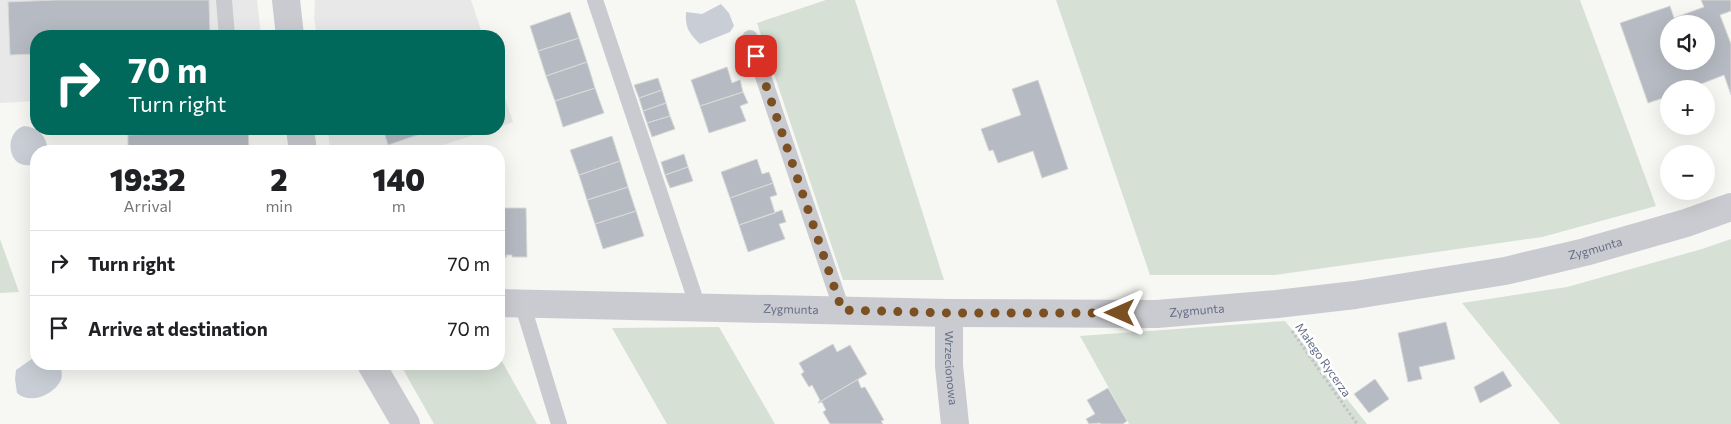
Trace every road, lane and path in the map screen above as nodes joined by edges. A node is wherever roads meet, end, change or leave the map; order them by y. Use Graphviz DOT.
graph roads {
  1 [pos="224,0"];
  2 [pos="286,0"];
  3 [pos="595,0"];
  4 [pos="226,30"];
  5 [pos="289,30"];
  6 [pos="750,38"];
  7 [pos="1731,207"];
  8 [pos="510,303"];
  9 [pos="1277,304"];
  10 [pos="698,307"];
  11 [pos="842,310"];
  12 [pos="949,313"];
  13 [pos="374,370"];
  14 [pos="406,424"];
  15 [pos="559,424"];
  16 [pos="955,424"];
  17 [pos="1357,424"];
  1 -- 4 [label="lane"];
  2 -- 5 [label="street"];
  3 -- 10 [label="lane"];
  6 -- 11 [label="lane"];
  7 -- 9 [label="street, Zygmunta"];
  8 -- 10 [label="street, Zygmunta"];
  8 -- 15 [label="lane"];
  9 -- 12 [label="street, Zygmunta"];
  9 -- 17 [label="path, Małego Rycerza"];
  10 -- 11 [label="street, Zygmunta"];
  11 -- 12 [label="street, Zygmunta"];
  12 -- 16 [label="street, Wrzecionowa"];
  13 -- 14 [label="street"];
}
